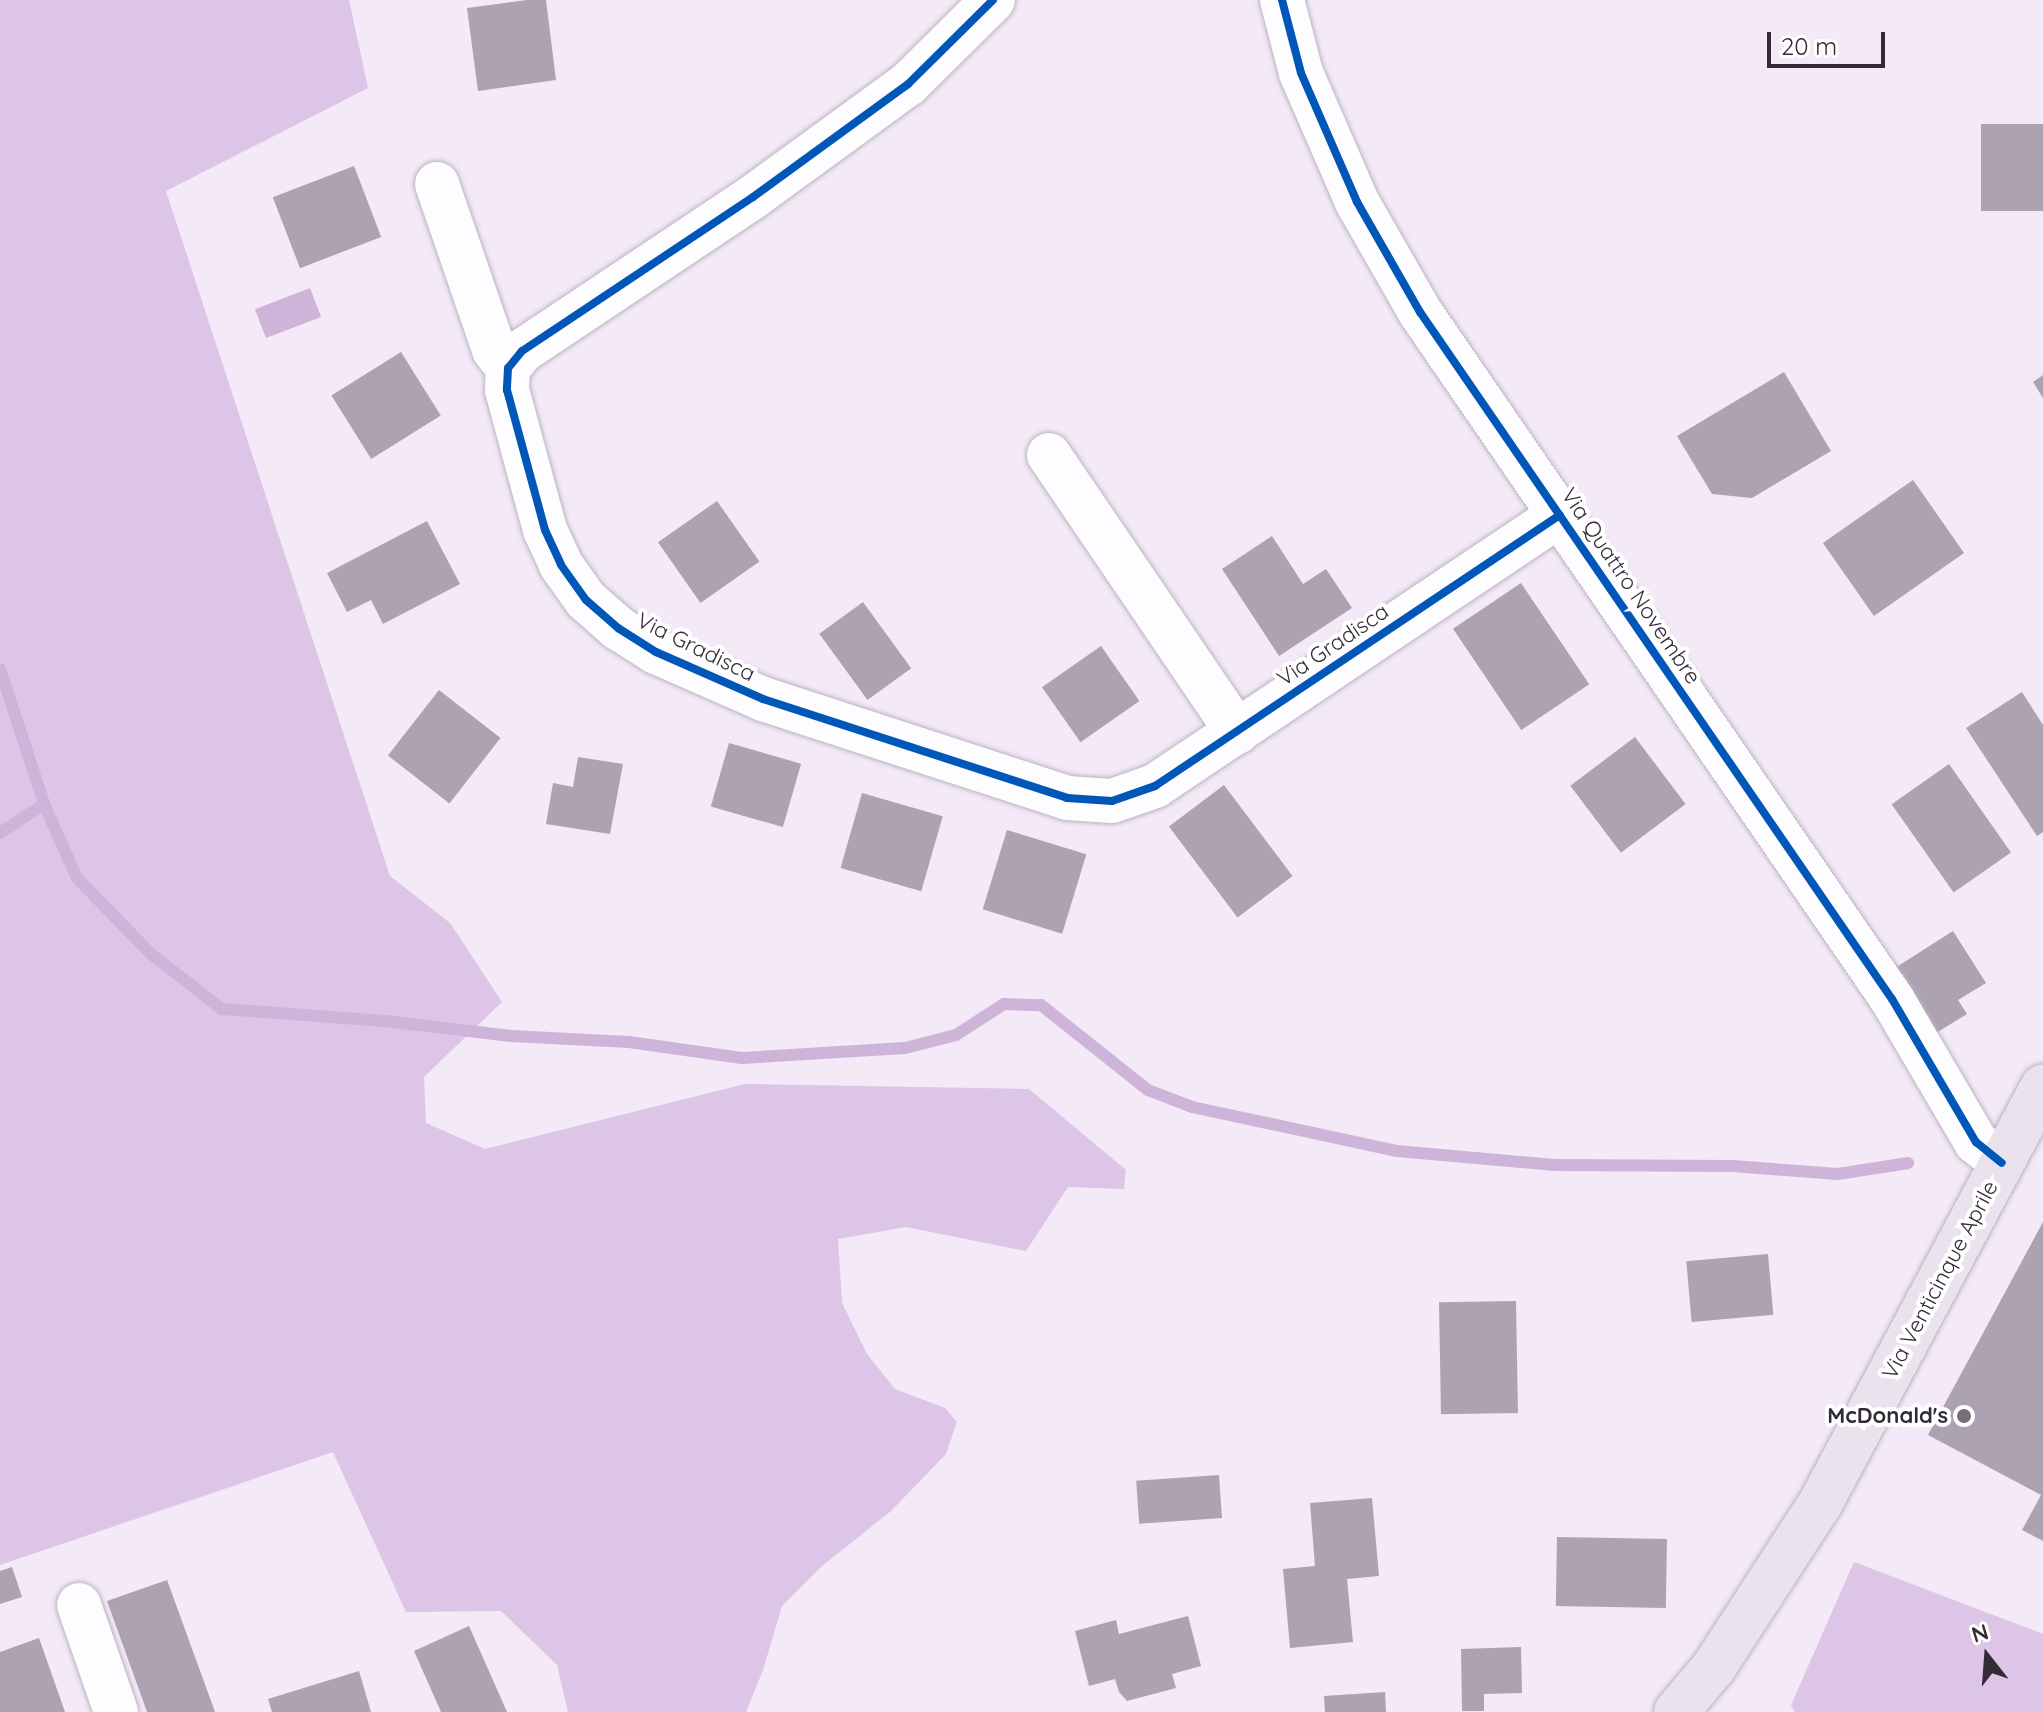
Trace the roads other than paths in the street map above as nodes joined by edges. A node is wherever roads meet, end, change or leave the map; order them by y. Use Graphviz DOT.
graph roads {
  1 [pos="993,0"];
  2 [pos="1282,0"];
  3 [pos="437,184"];
  4 [pos="508,368"];
  5 [pos="1049,455"];
  6 [pos="1560,515"];
  7 [pos="1237,732"];
  8 [pos="2043,1087"];
  9 [pos="2002,1163"];
  10 [pos="79,1605"];
  11 [pos="116,1712"];
  12 [pos="1676,1712"];
  1 -- 4 [label="street"];
  2 -- 6 [label="street, Via Quattro Novembre"];
  3 -- 4 [label="street, Via Gradisca"];
  4 -- 7 [label="street, Via Gradisca"];
  5 -- 7 [label="street"];
  6 -- 7 [label="street, Via Gradisca"];
  6 -- 9 [label="street, Via Quattro Novembre"];
  8 -- 9 [label="main road, Via Venticinque Aprile"];
  9 -- 12 [label="main road, Via Venticinque Aprile"];
  10 -- 11 [label="street"];
}
